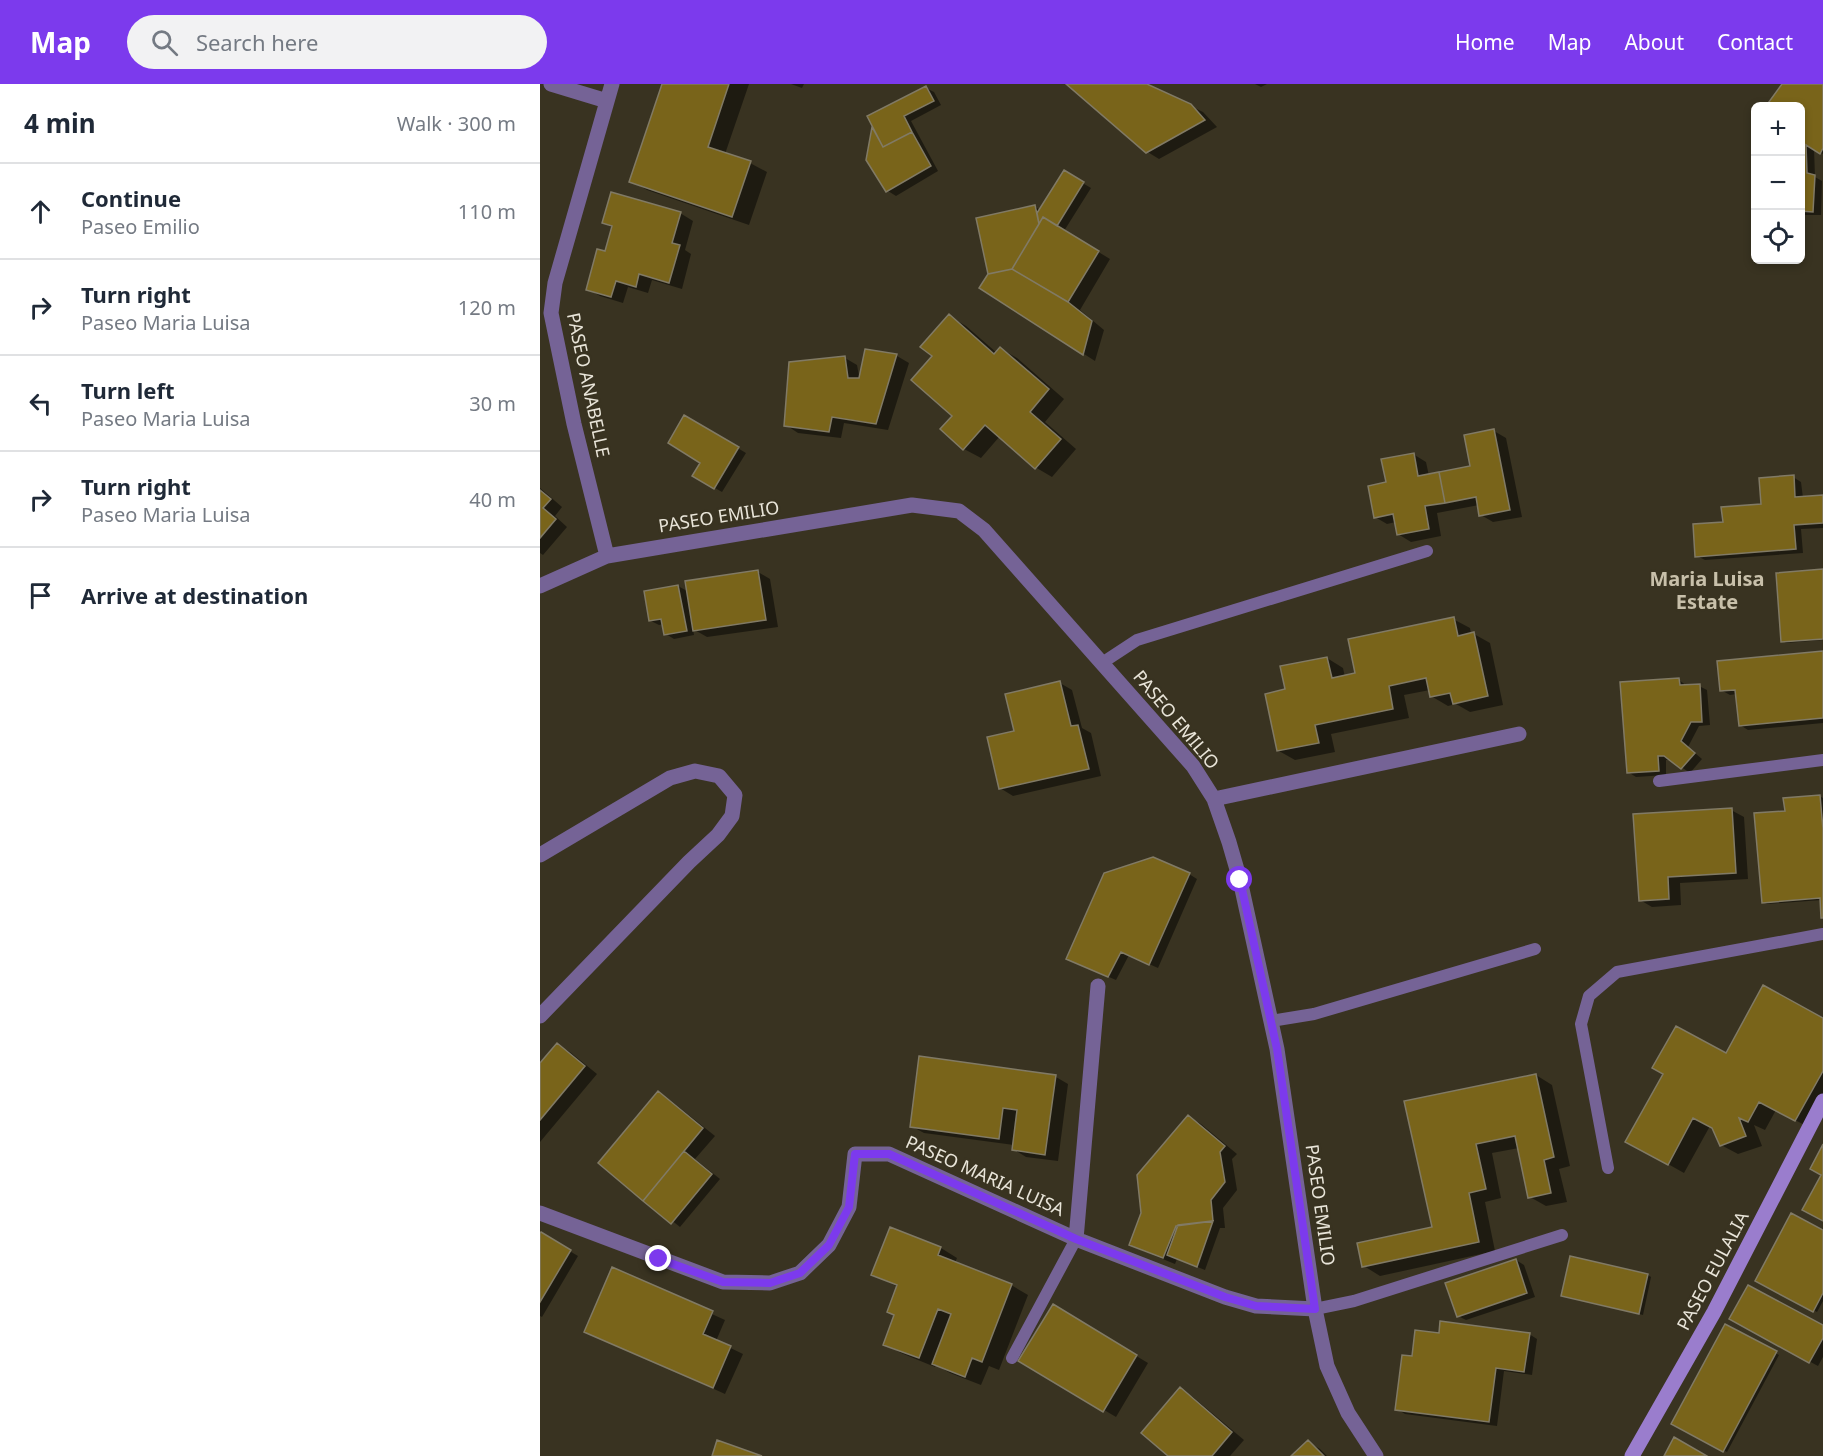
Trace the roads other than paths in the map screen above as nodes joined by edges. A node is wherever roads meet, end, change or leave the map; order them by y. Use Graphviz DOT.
graph roads {
  1 [pos="551,84"];
  2 [pos="612,84"];
  3 [pos="607,101"];
  4 [pos="1427,550"];
  5 [pos="607,556"];
  6 [pos="540,586"];
  7 [pos="1102,663"];
  8 [pos="1519,734"];
  9 [pos="1823,759"];
  10 [pos="1659,781"];
  11 [pos="1214,799"];
  12 [pos="540,855"];
  13 [pos="1823,934"];
  14 [pos="1535,949"];
  15 [pos="1098,986"];
  16 [pos="540,1016"];
  17 [pos="1271,1021"];
  18 [pos="1823,1101"];
  19 [pos="1608,1168"];
  20 [pos="540,1214"];
  21 [pos="1562,1235"];
  22 [pos="1076,1239"];
  23 [pos="1315,1309"];
  24 [pos="1012,1358"];
  25 [pos="1376,1456"];
  26 [pos="1632,1456"];
  1 -- 3 [label="street"];
  2 -- 3 [label="street, PASEO ANABELLE"];
  3 -- 5 [label="street, PASEO ANABELLE"];
  4 -- 7 [label="lane"];
  5 -- 6 [label="street, PASEO EMILIO"];
  5 -- 7 [label="street, PASEO EMILIO"];
  7 -- 11 [label="street, PASEO EMILIO"];
  8 -- 11 [label="street"];
  9 -- 10 [label="lane"];
  11 -- 17 [label="street, PASEO EMILIO"];
  12 -- 16 [label="street"];
  13 -- 19 [label="lane"];
  14 -- 17 [label="lane"];
  15 -- 22 [label="street"];
  17 -- 23 [label="street, PASEO EMILIO"];
  18 -- 26 [label="street, PASEO EULALIA"];
  20 -- 22 [label="street, PASEO MARIA LUISA"];
  21 -- 23 [label="lane"];
  22 -- 23 [label="street, PASEO MARIA LUISA"];
  22 -- 24 [label="lane"];
  23 -- 25 [label="street, PASEO EMILIO"];
}
